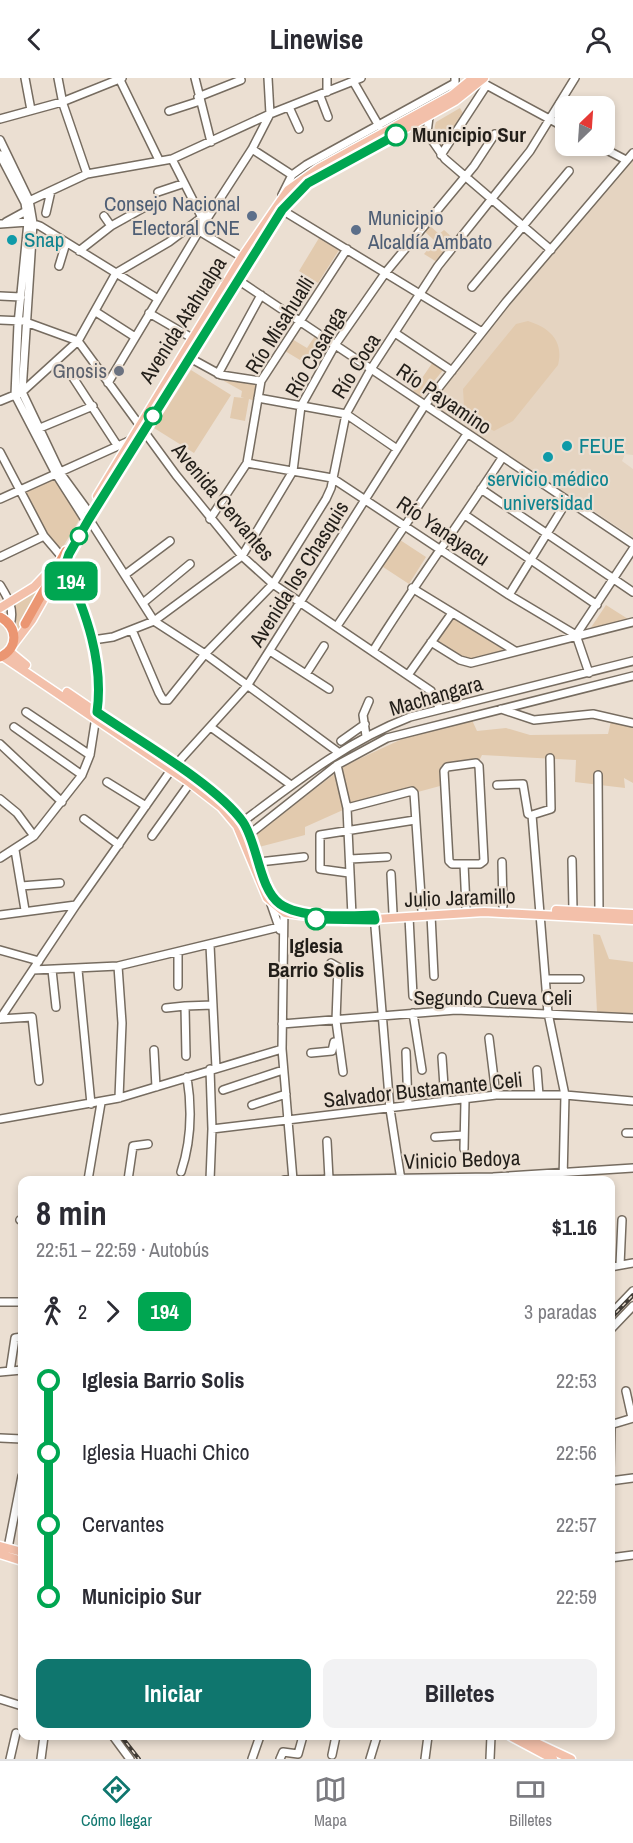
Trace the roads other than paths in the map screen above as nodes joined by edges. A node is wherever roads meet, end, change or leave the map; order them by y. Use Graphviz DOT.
graph roads {
  1 [pos="25,78"];
  2 [pos="58,78"];
  3 [pos="120,78"];
  4 [pos="195,78"];
  5 [pos="268,78"];
  6 [pos="327,78"];
  7 [pos="361,78"];
  8 [pos="455,78"];
  9 [pos="575,78"];
  10 [pos="241,80"];
  11 [pos="353,81"];
  12 [pos="481,81"];
  13 [pos="327,92"];
  14 [pos="320,96"];
  15 [pos="199,99"];
  16 [pos="62,102"];
  17 [pos="289,107"];
  18 [pos="31,110"];
  19 [pos="169,111"];
  20 [pos="270,114"];
  21 [pos="328,117"];
  22 [pos="429,117"];
  23 [pos="0,119"];
  24 [pos="551,121"];
  25 [pos="403,123"];
  26 [pos="555,123"];
  27 [pos="413,125"];
  28 [pos="379,126"];
  29 [pos="299,129"];
  30 [pos="427,133"];
  31 [pos="495,134"];
  32 [pos="0,140"];
  33 [pos="211,141"];
  34 [pos="252,149"];
  35 [pos="633,153"];
  36 [pos="615,154"];
  37 [pos="441,155"];
  38 [pos="0,156"];
  39 [pos="172,159"];
  40 [pos="159,160"];
  41 [pos="626,160"];
  42 [pos="569,171"];
  43 [pos="87,174"];
  44 [pos="292,175"];
  45 [pos="465,176"];
  46 [pos="182,184"];
  47 [pos="51,191"];
  48 [pos="158,192"];
  49 [pos="280,200"];
  50 [pos="494,200"];
  51 [pos="28,206"];
  52 [pos="147,206"];
  53 [pos="215,208"];
  54 [pos="282,210"];
  55 [pos="46,213"];
  56 [pos="104,216"];
  57 [pos="201,216"];
  58 [pos="1,222"];
  59 [pos="31,223"];
  60 [pos="523,224"];
  61 [pos="111,226"];
  62 [pos="199,231"];
  63 [pos="66,243"];
  64 [pos="347,249"];
  65 [pos="551,250"];
  66 [pos="79,251"];
  67 [pos="242,257"];
  68 [pos="59,266"];
  69 [pos="386,272"];
  70 [pos="116,273"];
  71 [pos="238,280"];
  72 [pos="472,287"];
  73 [pos="261,295"];
  74 [pos="0,296"];
  75 [pos="420,296"];
  76 [pos="21,297"];
  77 [pos="158,299"];
  78 [pos="96,312"];
  79 [pos="149,313"];
  80 [pos="0,320"];
  81 [pos="299,320"];
  82 [pos="18,322"];
  83 [pos="0,324"];
  84 [pos="28,324"];
  85 [pos="483,332"];
  86 [pos="395,333"];
  87 [pos="135,337"];
  88 [pos="192,339"];
  89 [pos="78,341"];
  90 [pos="335,345"];
  91 [pos="189,358"];
  92 [pos="371,369"];
  93 [pos="452,371"];
  94 [pos="218,374"];
  95 [pos="72,376"];
  96 [pos="261,381"];
  97 [pos="108,383"];
  98 [pos="18,394"];
  99 [pos="258,398"];
  100 [pos="0,401"];
  101 [pos="425,405"];
  102 [pos="93,406"];
  103 [pos="301,406"];
  104 [pos="346,414"];
  105 [pos="40,428"];
  106 [pos="141,428"];
  107 [pos="467,434"];
  108 [pos="129,441"];
  109 [pos="117,445"];
  110 [pos="397,449"];
  111 [pos="0,452"];
  112 [pos="502,458"];
  113 [pos="2,462"];
  114 [pos="247,462"];
  115 [pos="293,471"];
  116 [pos="59,474"];
  117 [pos="332,478"];
  118 [pos="482,489"];
  119 [pos="20,492"];
  120 [pos="366,498"];
  121 [pos="0,499"];
  122 [pos="567,501"];
  123 [pos="465,515"];
  124 [pos="87,516"];
  125 [pos="210,519"];
  126 [pos="405,526"];
  127 [pos="547,532"];
  128 [pos="44,536"];
  129 [pos="170,541"];
  130 [pos="633,544"];
  131 [pos="441,549"];
  132 [pos="633,549"];
  133 [pos="65,554"];
  134 [pos="242,556"];
  135 [pos="0,557"];
  136 [pos="530,557"];
  137 [pos="190,564"];
  138 [pos="65,566"];
  139 [pos="126,574"];
  140 [pos="615,577"];
  141 [pos="0,585"];
  142 [pos="273,585"];
  143 [pos="412,588"];
  144 [pos="633,592"];
  145 [pos="509,595"];
  146 [pos="10,601"];
  147 [pos="142,603"];
  148 [pos="302,603"];
  149 [pos="597,605"];
  150 [pos="0,608"];
  151 [pos="452,613"];
  152 [pos="0,617"];
  153 [pos="154,621"];
  154 [pos="633,622"];
  155 [pos="26,624"];
  156 [pos="10,625"];
  157 [pos="337,626"];
  158 [pos="132,630"];
  159 [pos="576,635"];
  160 [pos="93,640"];
  161 [pos="431,642"];
  162 [pos="324,646"];
  163 [pos="270,651"];
  164 [pos="373,651"];
  165 [pos="515,651"];
  166 [pos="205,654"];
  167 [pos="5,655"];
  168 [pos="633,661"];
  169 [pos="589,673"];
  170 [pos="306,674"];
  171 [pos="408,675"];
  172 [pos="633,676"];
  173 [pos="247,686"];
  174 [pos="329,689"];
  175 [pos="369,701"];
  176 [pos="534,702"];
  177 [pos="499,708"];
  178 [pos="440,710"];
  179 [pos="26,712"];
  180 [pos="96,716"];
  181 [pos="534,720"];
  182 [pos="633,723"];
  183 [pos="365,724"];
  184 [pos="14,727"];
  185 [pos="212,728"];
  186 [pos="366,736"];
  187 [pos="341,741"];
  188 [pos="0,744"];
  189 [pos="338,752"];
  190 [pos="90,755"];
  191 [pos="550,758"];
  192 [pos="337,765"];
  193 [pos="173,768"];
  194 [pos="82,775"];
  195 [pos="598,775"];
  196 [pos="107,782"];
  197 [pos="190,783"];
  198 [pos="291,784"];
  199 [pos="497,785"];
  200 [pos="0,799"];
  201 [pos="62,802"];
  202 [pos="146,806"];
  203 [pos="347,808"];
  204 [pos="532,815"];
  205 [pos="84,819"];
  206 [pos="415,820"];
  207 [pos="240,824"];
  208 [pos="349,831"];
  209 [pos="34,836"];
  210 [pos="152,836"];
  211 [pos="247,836"];
  212 [pos="119,846"];
  213 [pos="15,850"];
  214 [pos="304,857"];
  215 [pos="387,857"];
  216 [pos="0,858"];
  217 [pos="350,859"];
  218 [pos="572,860"];
  219 [pos="259,862"];
  220 [pos="502,862"];
  221 [pos="464,864"];
  222 [pos="349,873"];
  223 [pos="391,874"];
  224 [pos="60,883"];
  225 [pos="21,886"];
  226 [pos="273,902"];
  227 [pos="76,905"];
  228 [pos="503,906"];
  229 [pos="466,907"];
  230 [pos="25,910"];
  231 [pos="285,910"];
  232 [pos="573,910"];
  233 [pos="422,911"];
  234 [pos="541,912"];
  235 [pos="599,912"];
  236 [pos="393,913"];
  237 [pos="633,914"];
  238 [pos="0,915"];
  239 [pos="431,915"];
  240 [pos="352,916"];
  241 [pos="409,917"];
  242 [pos="375,918"];
  243 [pos="633,920"];
  244 [pos="281,927"];
  245 [pos="210,945"];
  246 [pos="0,950"];
  247 [pos="178,953"];
  248 [pos="39,960"];
  249 [pos="331,963"];
  250 [pos="118,966"];
  251 [pos="33,970"];
  252 [pos="52,970"];
  253 [pos="78,970"];
  254 [pos="434,976"];
  255 [pos="547,979"];
  256 [pos="580,979"];
  257 [pos="178,986"];
  258 [pos="412,996"];
  259 [pos="213,1005"];
  260 [pos="185,1006"];
  261 [pos="56,1007"];
  262 [pos="166,1008"];
  263 [pos="413,1013"];
  264 [pos="548,1013"];
  265 [pos="383,1017"];
  266 [pos="633,1018"];
  267 [pos="0,1019"];
  268 [pos="334,1021"];
  269 [pos="282,1024"];
  270 [pos="489,1038"];
  271 [pos="282,1048"];
  272 [pos="154,1050"];
  273 [pos="405,1052"];
  274 [pos="311,1053"];
  275 [pos="186,1056"];
  276 [pos="442,1058"];
  277 [pos="213,1069"];
  278 [pos="283,1070"];
  279 [pos="422,1070"];
  280 [pos="537,1071"];
  281 [pos="343,1072"];
  282 [pos="187,1077"];
  283 [pos="39,1081"];
  284 [pos="156,1087"];
  285 [pos="223,1090"];
  286 [pos="286,1094"];
  287 [pos="496,1095"];
  288 [pos="539,1095"];
  289 [pos="565,1095"];
  290 [pos="119,1098"];
  291 [pos="445,1101"];
  292 [pos="465,1101"];
  293 [pos="633,1101"];
  294 [pos="101,1103"];
  295 [pos="91,1104"];
  296 [pos="252,1105"];
  297 [pos="408,1105"];
  298 [pos="390,1109"];
  299 [pos="0,1119"];
  300 [pos="289,1121"];
  301 [pos="212,1129"];
  302 [pos="464,1135"];
  303 [pos="435,1137"];
  304 [pos="327,1141"];
  305 [pos="148,1144"];
  306 [pos="464,1149"];
  307 [pos="633,1168"];
  308 [pos="562,1171"];
  309 [pos="181,1172"];
  310 [pos="89,1176"];
  311 [pos="129,1176"];
  312 [pos="210,1176"];
  313 [pos="293,1176"];
  314 [pos="329,1176"];
  315 [pos="400,1176"];
  316 [pos="496,1176"];
  317 [pos="563,1176"];
  318 [pos="622,1220"];
  319 [pos="633,1263"];
  320 [pos="620,1265"];
  321 [pos="615,1266"];
  322 [pos="633,1291"];
  323 [pos="0,1302"];
  324 [pos="18,1302"];
  325 [pos="633,1306"];
  326 [pos="615,1310"];
  327 [pos="615,1325"];
  328 [pos="18,1338"];
  329 [pos="18,1370"];
  330 [pos="10,1371"];
  331 [pos="0,1372"];
  332 [pos="626,1391"];
  333 [pos="633,1418"];
  334 [pos="615,1424"];
  335 [pos="0,1438"];
  336 [pos="18,1439"];
  337 [pos="633,1478"];
  338 [pos="615,1480"];
  339 [pos="18,1492"];
  340 [pos="4,1547"];
  341 [pos="0,1554"];
  342 [pos="633,1556"];
  343 [pos="615,1558"];
  344 [pos="18,1560"];
  345 [pos="0,1699"];
  346 [pos="18,1705"];
  347 [pos="16,1733"];
  348 [pos="43,1740"];
  349 [pos="116,1740"];
  350 [pos="259,1740"];
  351 [pos="302,1740"];
  352 [pos="335,1740"];
  353 [pos="375,1740"];
  354 [pos="427,1740"];
  355 [pos="491,1740"];
  356 [pos="517,1740"];
  357 [pos="531,1740"];
  358 [pos="332,1755"];
  359 [pos="10,1759"];
  360 [pos="41,1759"];
  361 [pos="130,1759"];
  362 [pos="252,1759"];
  363 [pos="280,1759"];
  364 [pos="370,1759"];
  365 [pos="425,1759"];
  366 [pos="490,1759"];
  367 [pos="553,1759"];
  368 [pos="571,1759"];
  1 -- 18 [label="street"];
  2 -- 16 [label="street"];
  3 -- 16 [label="street"];
  3 -- 40 [label="street"];
  4 -- 15 [label="street"];
  5 -- 20 [label="street"];
  6 -- 13 [label="street"];
  7 -- 11 [label="street"];
  8 -- 28 [label="street"];
  9 -- 24 [label="street, Río Coca"];
  10 -- 15 [label="street"];
  11 -- 13 [label="street"];
  11 -- 28 [label="street"];
  12 -- 22 [label="main road, Avenida Atahualpa"];
  12 -- 24 [label="street"];
  12 -- 25 [label="main road, Avenida Atahualpa"];
  12 -- 37 [label="street"];
  13 -- 14 [label="street"];
  14 -- 17 [label="street"];
  14 -- 21 [label="street"];
  15 -- 19 [label="street"];
  15 -- 33 [label="street"];
  16 -- 18 [label="street"];
  16 -- 43 [label="street"];
  17 -- 20 [label="street"];
  17 -- 29 [label="street"];
  18 -- 23 [label="street"];
  20 -- 33 [label="street"];
  20 -- 34 [label="street"];
  22 -- 27 [label="main road, Avenida Atahualpa"];
  22 -- 30 [label="street"];
  24 -- 26 [label="street"];
  24 -- 50 [label="street, Río Coca"];
  25 -- 27 [label="street"];
  25 -- 49 [label="main road, Avenida Atahualpa"];
  27 -- 30 [label="street"];
  27 -- 54 [label="main road, Avenida Atahualpa"];
  28 -- 44 [label="street"];
  30 -- 37 [label="street"];
  31 -- 45 [label="street, Río Cosanga"];
  32 -- 51 [label="street"];
  33 -- 39 [label="street"];
  34 -- 44 [label="street"];
  34 -- 53 [label="street"];
  35 -- 41 [label="street, Avenida los Chasquis"];
  36 -- 41 [label="street"];
  37 -- 45 [label="street"];
  38 -- 51 [label="street"];
  39 -- 40 [label="street"];
  39 -- 46 [label="street"];
  40 -- 43 [label="street"];
  41 -- 65 [label="street, Avenida los Chasquis"];
  42 -- 60 [label="street"];
  43 -- 47 [label="street"];
  44 -- 49 [label="street"];
  45 -- 50 [label="street"];
  45 -- 69 [label="street, Río Cosanga"];
  46 -- 48 [label="street"];
  46 -- 57 [label="street"];
  47 -- 51 [label="street"];
  47 -- 55 [label="street"];
  49 -- 67 [label="main road, Avenida Atahualpa"];
  50 -- 60 [label="street"];
  50 -- 75 [label="street, Río Coca"];
  51 -- 58 [label="street"];
  51 -- 59 [label="street"];
  52 -- 61 [label="street"];
  53 -- 57 [label="street"];
  53 -- 62 [label="street"];
  54 -- 64 [label="street"];
  54 -- 71 [label="main road, Avenida Atahualpa"];
  56 -- 61 [label="street"];
  57 -- 70 [label="street"];
  58 -- 59 [label="street"];
  59 -- 63 [label="street"];
  59 -- 76 [label="street"];
  59 -- 84 [label="street"];
  60 -- 65 [label="street"];
  60 -- 72 [label="street"];
  61 -- 66 [label="street"];
  62 -- 67 [label="street"];
  62 -- 77 [label="street"];
  63 -- 66 [label="street"];
  63 -- 68 [label="street"];
  64 -- 69 [label="street"];
  64 -- 81 [label="street, Río Misahualli"];
  65 -- 85 [label="street, Avenida los Chasquis"];
  66 -- 70 [label="street"];
  67 -- 88 [label="main road, Avenida Atahualpa"];
  69 -- 75 [label="street"];
  69 -- 90 [label="street, Río Cosanga"];
  70 -- 77 [label="street"];
  70 -- 78 [label="street"];
  71 -- 73 [label="street, Río Payamino"];
  71 -- 91 [label="main road, Avenida Atahualpa"];
  73 -- 81 [label="street, Río Payamino"];
  73 -- 94 [label="street"];
  74 -- 76 [label="street"];
  75 -- 85 [label="street"];
  75 -- 86 [label="street, Río Coca"];
  76 -- 82 [label="street"];
  77 -- 79 [label="street"];
  78 -- 87 [label="street"];
  78 -- 89 [label="street"];
  79 -- 87 [label="street"];
  79 -- 88 [label="street"];
  80 -- 82 [label="street"];
  81 -- 90 [label="street, Río Payamino"];
  81 -- 96 [label="street, Río Misahualli"];
  82 -- 83 [label="street"];
  82 -- 84 [label="street"];
  82 -- 98 [label="street"];
  84 -- 89 [label="street"];
  84 -- 98 [label="street"];
  85 -- 93 [label="street, Avenida los Chasquis"];
  86 -- 92 [label="street, Río Coca"];
  86 -- 93 [label="street"];
  87 -- 97 [label="street"];
  88 -- 106 [label="main road, Avenida Atahualpa"];
  89 -- 97 [label="street, Avenida Cervantes"];
  89 -- 98 [label="street"];
  90 -- 92 [label="street, Río Payamino"];
  90 -- 103 [label="street, Río Cosanga"];
  91 -- 94 [label="street"];
  91 -- 106 [label="main road, Avenida Atahualpa"];
  92 -- 101 [label="street, Río Payamino"];
  92 -- 104 [label="street, Río Coca"];
  93 -- 101 [label="street, Avenida los Chasquis"];
  94 -- 96 [label="street"];
  95 -- 102 [label="street"];
  96 -- 99 [label="street, Río Misahualli"];
  97 -- 106 [label="street, Avenida Cervantes"];
  98 -- 100 [label="street"];
  98 -- 105 [label="street"];
  98 -- 116 [label="street"];
  99 -- 103 [label="street"];
  99 -- 114 [label="street, Río Misahualli"];
  101 -- 107 [label="street, Río Payamino"];
  101 -- 110 [label="street, Avenida los Chasquis"];
  102 -- 105 [label="street"];
  102 -- 109 [label="street"];
  103 -- 104 [label="street"];
  103 -- 115 [label="street, Río Cosanga"];
  104 -- 110 [label="street"];
  104 -- 117 [label="street, Río Coca"];
  105 -- 116 [label="street"];
  106 -- 108 [label="main road, Avenida Atahualpa"];
  106 -- 124 [label="main road, Avenida Atahualpa"];
  106 -- 125 [label="street, Avenida Cervantes"];
  107 -- 112 [label="street, Río Payamino"];
  107 -- 126 [label="street"];
  108 -- 109 [label="street"];
  108 -- 124 [label="main road, Avenida Atahualpa"];
  109 -- 116 [label="street"];
  110 -- 120 [label="street, Avenida los Chasquis"];
  111 -- 113 [label="street"];
  112 -- 118 [label="street"];
  112 -- 122 [label="street, Río Payamino"];
  113 -- 119 [label="street"];
  114 -- 115 [label="street, Río Yanayacu"];
  114 -- 125 [label="street, Río Misahualli"];
  115 -- 117 [label="street, Río Yanayacu"];
  115 -- 134 [label="street, Río Cosanga"];
  116 -- 119 [label="street"];
  116 -- 124 [label="street"];
  117 -- 120 [label="street, Río Yanayacu"];
  117 -- 142 [label="street, Río Coca"];
  118 -- 123 [label="street"];
  118 -- 127 [label="street"];
  119 -- 121 [label="street"];
  119 -- 128 [label="street"];
  120 -- 126 [label="street, Río Yanayacu"];
  120 -- 148 [label="street, Avenida los Chasquis"];
  122 -- 127 [label="street"];
  122 -- 130 [label="street, Río Payamino"];
  123 -- 131 [label="street"];
  123 -- 136 [label="street"];
  124 -- 133 [label="main road, Avenida Atahualpa"];
  124 -- 139 [label="street"];
  125 -- 134 [label="street, Avenida Cervantes"];
  126 -- 131 [label="street, Río Yanayacu"];
  126 -- 157 [label="street"];
  127 -- 136 [label="street"];
  127 -- 140 [label="street"];
  128 -- 133 [label="street"];
  128 -- 135 [label="street"];
  129 -- 139 [label="street"];
  131 -- 143 [label="street"];
  131 -- 145 [label="street, Río Yanayacu"];
  132 -- 140 [label="street"];
  133 -- 138 [label="main road, Avenida Atahualpa"];
  133 -- 146 [label="main road, Avenida Atahualpa"];
  133 -- 155 [label="highway"];
  134 -- 142 [label="street, Avenida Cervantes"];
  134 -- 153 [label="street, Río Cosanga"];
  136 -- 145 [label="street"];
  136 -- 149 [label="street"];
  137 -- 147 [label="street"];
  138 -- 160 [label="street"];
  138 -- 167 [label="main road, Avenida Atahualpa"];
  139 -- 147 [label="street"];
  140 -- 144 [label="street"];
  140 -- 149 [label="street"];
  141 -- 146 [label="street"];
  142 -- 148 [label="street, Avenida Cervantes"];
  142 -- 166 [label="street, Río Coca"];
  143 -- 151 [label="street"];
  143 -- 164 [label="street"];
  145 -- 159 [label="street, Río Yanayacu"];
  146 -- 150 [label="main road, Avenida Atahualpa"];
  146 -- 156 [label="street"];
  147 -- 153 [label="street"];
  148 -- 157 [label="street, Avenida Cervantes"];
  148 -- 163 [label="street, Avenida los Chasquis"];
  149 -- 159 [label="street"];
  151 -- 161 [label="street"];
  151 -- 165 [label="street"];
  152 -- 156 [label="highway"];
  153 -- 158 [label="street, Río Cosanga"];
  153 -- 166 [label="street"];
  154 -- 159 [label="street"];
  156 -- 167 [label="highway"];
  157 -- 164 [label="street, Avenida Cervantes"];
  158 -- 160 [label="street, Río Cosanga"];
  158 -- 166 [label="street, Río Coca"];
  159 -- 165 [label="street"];
  159 -- 169 [label="street"];
  160 -- 180 [label="street"];
  161 -- 165 [label="street"];
  161 -- 171 [label="street"];
  162 -- 170 [label="street"];
  163 -- 170 [label="street"];
  163 -- 173 [label="street, Avenida los Chasquis"];
  164 -- 171 [label="street, Avenida Cervantes"];
  166 -- 173 [label="street"];
  167 -- 180 [label="main road, Julio Jaramillo"];
  168 -- 169 [label="street, Machangara"];
  169 -- 178 [label="street, Machangara"];
  170 -- 174 [label="street"];
  171 -- 178 [label="street, Avenida Cervantes"];
  172 -- 176 [label="street, Machangara"];
  173 -- 185 [label="street, Avenida los Chasquis"];
  173 -- 189 [label="street"];
  175 -- 183 [label="street"];
  176 -- 177 [label="street, Machangara"];
  176 -- 181 [label="street"];
  177 -- 181 [label="street"];
  177 -- 192 [label="street, Machangara"];
  178 -- 186 [label="street, Machangara"];
  179 -- 190 [label="street"];
  180 -- 190 [label="street"];
  180 -- 193 [label="main road, Julio Jaramillo"];
  181 -- 182 [label="street"];
  183 -- 186 [label="street"];
  183 -- 187 [label="street"];
  184 -- 194 [label="street"];
  185 -- 193 [label="street, Avenida los Chasquis"];
  185 -- 198 [label="street"];
  186 -- 189 [label="street, Machangara"];
  188 -- 201 [label="street"];
  189 -- 198 [label="street, Machangara"];
  190 -- 194 [label="street"];
  191 -- 204 [label="street"];
  192 -- 203 [label="street"];
  192 -- 211 [label="street, Machangara"];
  193 -- 197 [label="main road, Julio Jaramillo"];
  193 -- 202 [label="street, Avenida los Chasquis"];
  193 -- 207 [label="main road, Julio Jaramillo"];
  194 -- 201 [label="street"];
  195 -- 235 [label="street"];
  196 -- 202 [label="street"];
  197 -- 207 [label="main road, Julio Jaramillo"];
  197 -- 210 [label="street"];
  198 -- 207 [label="street, Machangara"];
  199 -- 204 [label="street"];
  200 -- 209 [label="street"];
  201 -- 209 [label="street"];
  202 -- 212 [label="street, Avenida los Chasquis"];
  203 -- 206 [label="street"];
  203 -- 208 [label="street"];
  204 -- 234 [label="street"];
  205 -- 212 [label="street"];
  206 -- 208 [label="street"];
  206 -- 233 [label="street"];
  207 -- 211 [label="main road, Julio Jaramillo"];
  208 -- 217 [label="street"];
  208 -- 222 [label="street"];
  209 -- 213 [label="street"];
  211 -- 219 [label="main road, Julio Jaramillo"];
  211 -- 226 [label="main road, Julio Jaramillo"];
  212 -- 227 [label="street, Avenida los Chasquis"];
  213 -- 216 [label="street"];
  213 -- 225 [label="street"];
  214 -- 219 [label="street"];
  215 -- 217 [label="street"];
  217 -- 222 [label="street"];
  218 -- 232 [label="street"];
  219 -- 226 [label="main road, Julio Jaramillo"];
  220 -- 228 [label="street"];
  221 -- 221 [label="street"];
  221 -- 229 [label="street"];
  222 -- 240 [label="street"];
  223 -- 236 [label="street"];
  224 -- 225 [label="street"];
  225 -- 230 [label="street"];
  226 -- 231 [label="main road, Julio Jaramillo"];
  226 -- 244 [label="street"];
  227 -- 230 [label="street"];
  227 -- 248 [label="street, Avenida los Chasquis"];
  228 -- 229 [label="main road, Julio Jaramillo"];
  228 -- 234 [label="main road, Julio Jaramillo"];
  229 -- 233 [label="main road, Julio Jaramillo"];
  230 -- 238 [label="street"];
  231 -- 240 [label="main road, Julio Jaramillo"];
  231 -- 242 [label="main road, Julio Jaramillo"];
  231 -- 244 [label="street"];
  232 -- 234 [label="main road, Julio Jaramillo"];
  232 -- 235 [label="main road, Julio Jaramillo"];
  233 -- 236 [label="main road, Julio Jaramillo"];
  234 -- 239 [label="main road, Julio Jaramillo"];
  234 -- 243 [label="main road, Julio Jaramillo"];
  234 -- 255 [label="street"];
  235 -- 237 [label="main road, Julio Jaramillo"];
  236 -- 242 [label="main road, Julio Jaramillo"];
  239 -- 241 [label="main road, Julio Jaramillo"];
  239 -- 254 [label="street"];
  240 -- 242 [label="main road, Julio Jaramillo"];
  241 -- 242 [label="main road, Julio Jaramillo"];
  241 -- 258 [label="street"];
  242 -- 265 [label="street"];
  244 -- 245 [label="street"];
  244 -- 269 [label="street"];
  245 -- 247 [label="street"];
  245 -- 259 [label="street"];
  246 -- 248 [label="street"];
  247 -- 250 [label="street"];
  247 -- 257 [label="street"];
  248 -- 251 [label="street, Avenida los Chasquis"];
  249 -- 268 [label="street"];
  250 -- 253 [label="street"];
  250 -- 290 [label="street"];
  251 -- 252 [label="street"];
  251 -- 267 [label="street, Avenida los Chasquis"];
  252 -- 253 [label="street"];
  252 -- 261 [label="street"];
  253 -- 295 [label="street"];
  255 -- 256 [label="street"];
  255 -- 264 [label="street"];
  259 -- 260 [label="street"];
  259 -- 277 [label="street"];
  260 -- 262 [label="street"];
  260 -- 275 [label="street"];
  263 -- 264 [label="street, Segundo Cueva Celi"];
  263 -- 265 [label="street, Segundo Cueva Celi"];
  263 -- 279 [label="street"];
  264 -- 266 [label="street, Segundo Cueva Celi"];
  264 -- 289 [label="street"];
  265 -- 268 [label="street, Segundo Cueva Celi"];
  265 -- 298 [label="street"];
  267 -- 283 [label="street"];
  268 -- 269 [label="street, Segundo Cueva Celi"];
  268 -- 274 [label="street"];
  268 -- 281 [label="street"];
  269 -- 271 [label="street"];
  270 -- 287 [label="street"];
  271 -- 277 [label="street"];
  271 -- 278 [label="street"];
  272 -- 284 [label="street"];
  273 -- 297 [label="street"];
  276 -- 291 [label="street"];
  277 -- 282 [label="street"];
  277 -- 301 [label="street"];
  278 -- 285 [label="street"];
  278 -- 286 [label="street"];
  280 -- 288 [label="street"];
  282 -- 284 [label="street"];
  282 -- 309 [label="street"];
  284 -- 290 [label="street"];
  286 -- 296 [label="street"];
  286 -- 300 [label="street"];
  287 -- 288 [label="street, Salvador Bustamante Celi"];
  287 -- 292 [label="street, Salvador Bustamante Celi"];
  288 -- 289 [label="street, Salvador Bustamante Celi"];
  289 -- 293 [label="street, Salvador Bustamante Celi"];
  289 -- 308 [label="street"];
  290 -- 294 [label="street"];
  291 -- 292 [label="street, Salvador Bustamante Celi"];
  291 -- 297 [label="street, Salvador Bustamante Celi"];
  292 -- 302 [label="street"];
  294 -- 295 [label="street"];
  294 -- 310 [label="street"];
  295 -- 299 [label="street"];
  297 -- 298 [label="street, Salvador Bustamante Celi"];
  298 -- 300 [label="street, Salvador Bustamante Celi"];
  298 -- 315 [label="street"];
  300 -- 301 [label="street, Salvador Bustamante Celi"];
  300 -- 313 [label="street"];
  301 -- 312 [label="street"];
  302 -- 303 [label="street"];
  302 -- 306 [label="street"];
  304 -- 314 [label="street"];
  305 -- 311 [label="street"];
  307 -- 308 [label="street, Vinicio Bedoya"];
  308 -- 316 [label="street, Vinicio Bedoya"];
  308 -- 317 [label="street"];
  318 -- 320 [label="street"];
  319 -- 320 [label="street"];
  320 -- 321 [label="street"];
  322 -- 326 [label="street"];
  323 -- 324 [label="street"];
  325 -- 327 [label="street"];
  328 -- 330 [label="street"];
  329 -- 330 [label="street"];
  330 -- 331 [label="street"];
  332 -- 333 [label="street"];
  333 -- 334 [label="street"];
  335 -- 336 [label="street"];
  337 -- 338 [label="street"];
  339 -- 340 [label="street"];
  341 -- 344 [label="main road"];
  342 -- 343 [label="street"];
  345 -- 346 [label="street"];
  347 -- 359 [label="street"];
  348 -- 360 [label="street"];
  349 -- 361 [label="street"];
  350 -- 362 [label="street"];
  351 -- 363 [label="street"];
  352 -- 358 [label="street"];
  353 -- 364 [label="street"];
  354 -- 365 [label="street"];
  355 -- 366 [label="street"];
  356 -- 367 [label="main road"];
  357 -- 368 [label="main road"];
}
